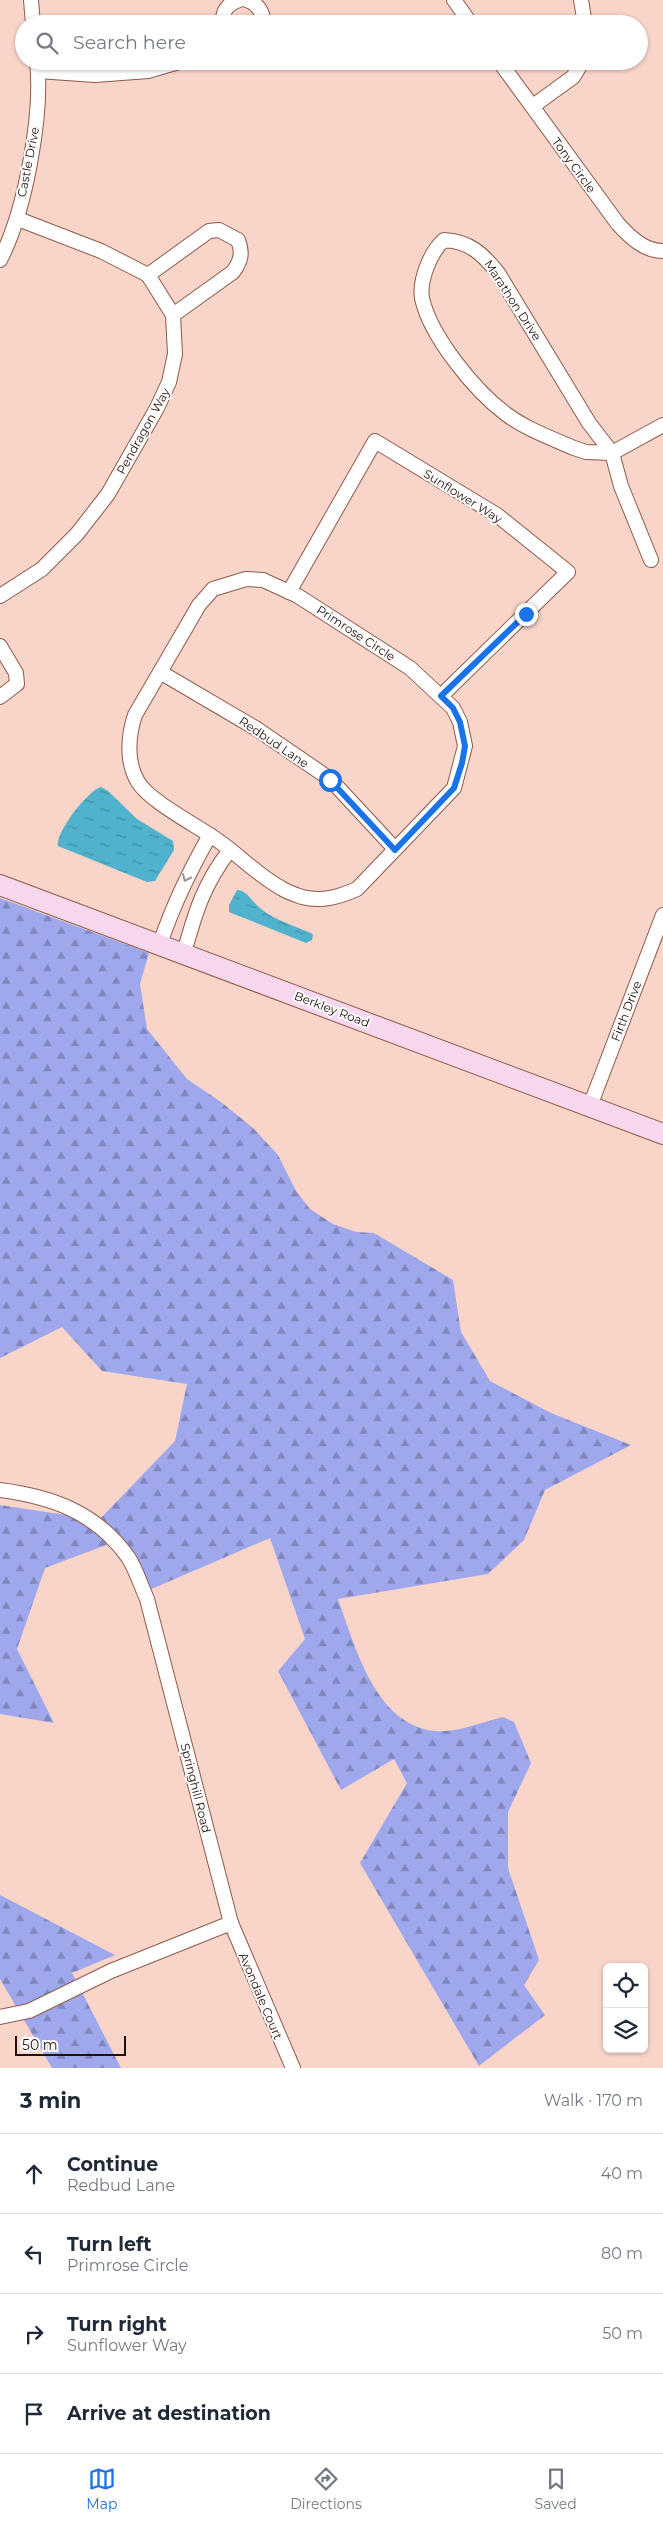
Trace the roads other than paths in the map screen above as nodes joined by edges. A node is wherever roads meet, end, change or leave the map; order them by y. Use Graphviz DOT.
graph roads {
  1 [pos="31,0"];
  2 [pos="239,0"];
  3 [pos="246,0"];
  4 [pos="454,0"];
  5 [pos="581,0"];
  6 [pos="32,15"];
  7 [pos="224,15"];
  8 [pos="261,15"];
  9 [pos="465,15"];
  10 [pos="584,15"];
  11 [pos="38,70"];
  12 [pos="63,70"];
  13 [pos="151,70"];
  14 [pos="506,70"];
  15 [pos="578,70"];
  16 [pos="533,106"];
  17 [pos="18,219"];
  18 [pos="663,251"];
  19 [pos="0,260"];
  20 [pos="148,275"];
  21 [pos="173,315"];
  22 [pos="663,425"];
  23 [pos="612,453"];
  24 [pos="651,560"];
  25 [pos="290,592"];
  26 [pos="0,596"];
  27 [pos="0,646"];
  28 [pos="160,672"];
  29 [pos="441,696"];
  30 [pos="0,697"];
  31 [pos="210,835"];
  32 [pos="230,850"];
  33 [pos="395,850"];
  34 [pos="0,884"];
  35 [pos="663,916"];
  36 [pos="160,944"];
  37 [pos="184,953"];
  38 [pos="590,1106"];
  39 [pos="663,1134"];
  40 [pos="0,1490"];
  41 [pos="231,1923"];
  42 [pos="0,2017"];
  43 [pos="293,2068"];
  1 -- 6 [label="street"];
  2 -- 7 [label="street"];
  3 -- 8 [label="street"];
  4 -- 9 [label="street"];
  5 -- 10 [label="street"];
  11 -- 17 [label="street, Castle Drive"];
  12 -- 13 [label="street"];
  14 -- 16 [label="street, Tony Circle"];
  15 -- 16 [label="street"];
  16 -- 18 [label="street, Tony Circle"];
  17 -- 19 [label="street, Castle Drive"];
  17 -- 20 [label="street"];
  20 -- 21 [label="street, Pendragon Way"];
  20 -- 21 [label="street"];
  21 -- 26 [label="street, Pendragon Way"];
  22 -- 23 [label="street"];
  23 -- 23 [label="street, Marathon Drive"];
  23 -- 24 [label="street, Marathon Drive"];
  25 -- 28 [label="street, Primrose Circle"];
  25 -- 29 [label="street, Primrose Circle"];
  25 -- 29 [label="street, Sunflower Way"];
  27 -- 30 [label="street"];
  28 -- 31 [label="street, Primrose Circle"];
  28 -- 33 [label="street, Redbud Lane"];
  29 -- 33 [label="street, Primrose Circle"];
  31 -- 32 [label="street, Primrose Circle"];
  31 -- 36 [label="street, one-way"];
  32 -- 33 [label="street, Primrose Circle"];
  32 -- 37 [label="street"];
  34 -- 36 [label="street, Berkley Road"];
  35 -- 38 [label="street, Firth Drive"];
  36 -- 37 [label="street, Berkley Road"];
  37 -- 38 [label="street, Berkley Road"];
  38 -- 39 [label="street, Berkley Road"];
  40 -- 41 [label="street, Springhill Road"];
  41 -- 42 [label="street"];
  41 -- 43 [label="street, Avondale Court"];
}
